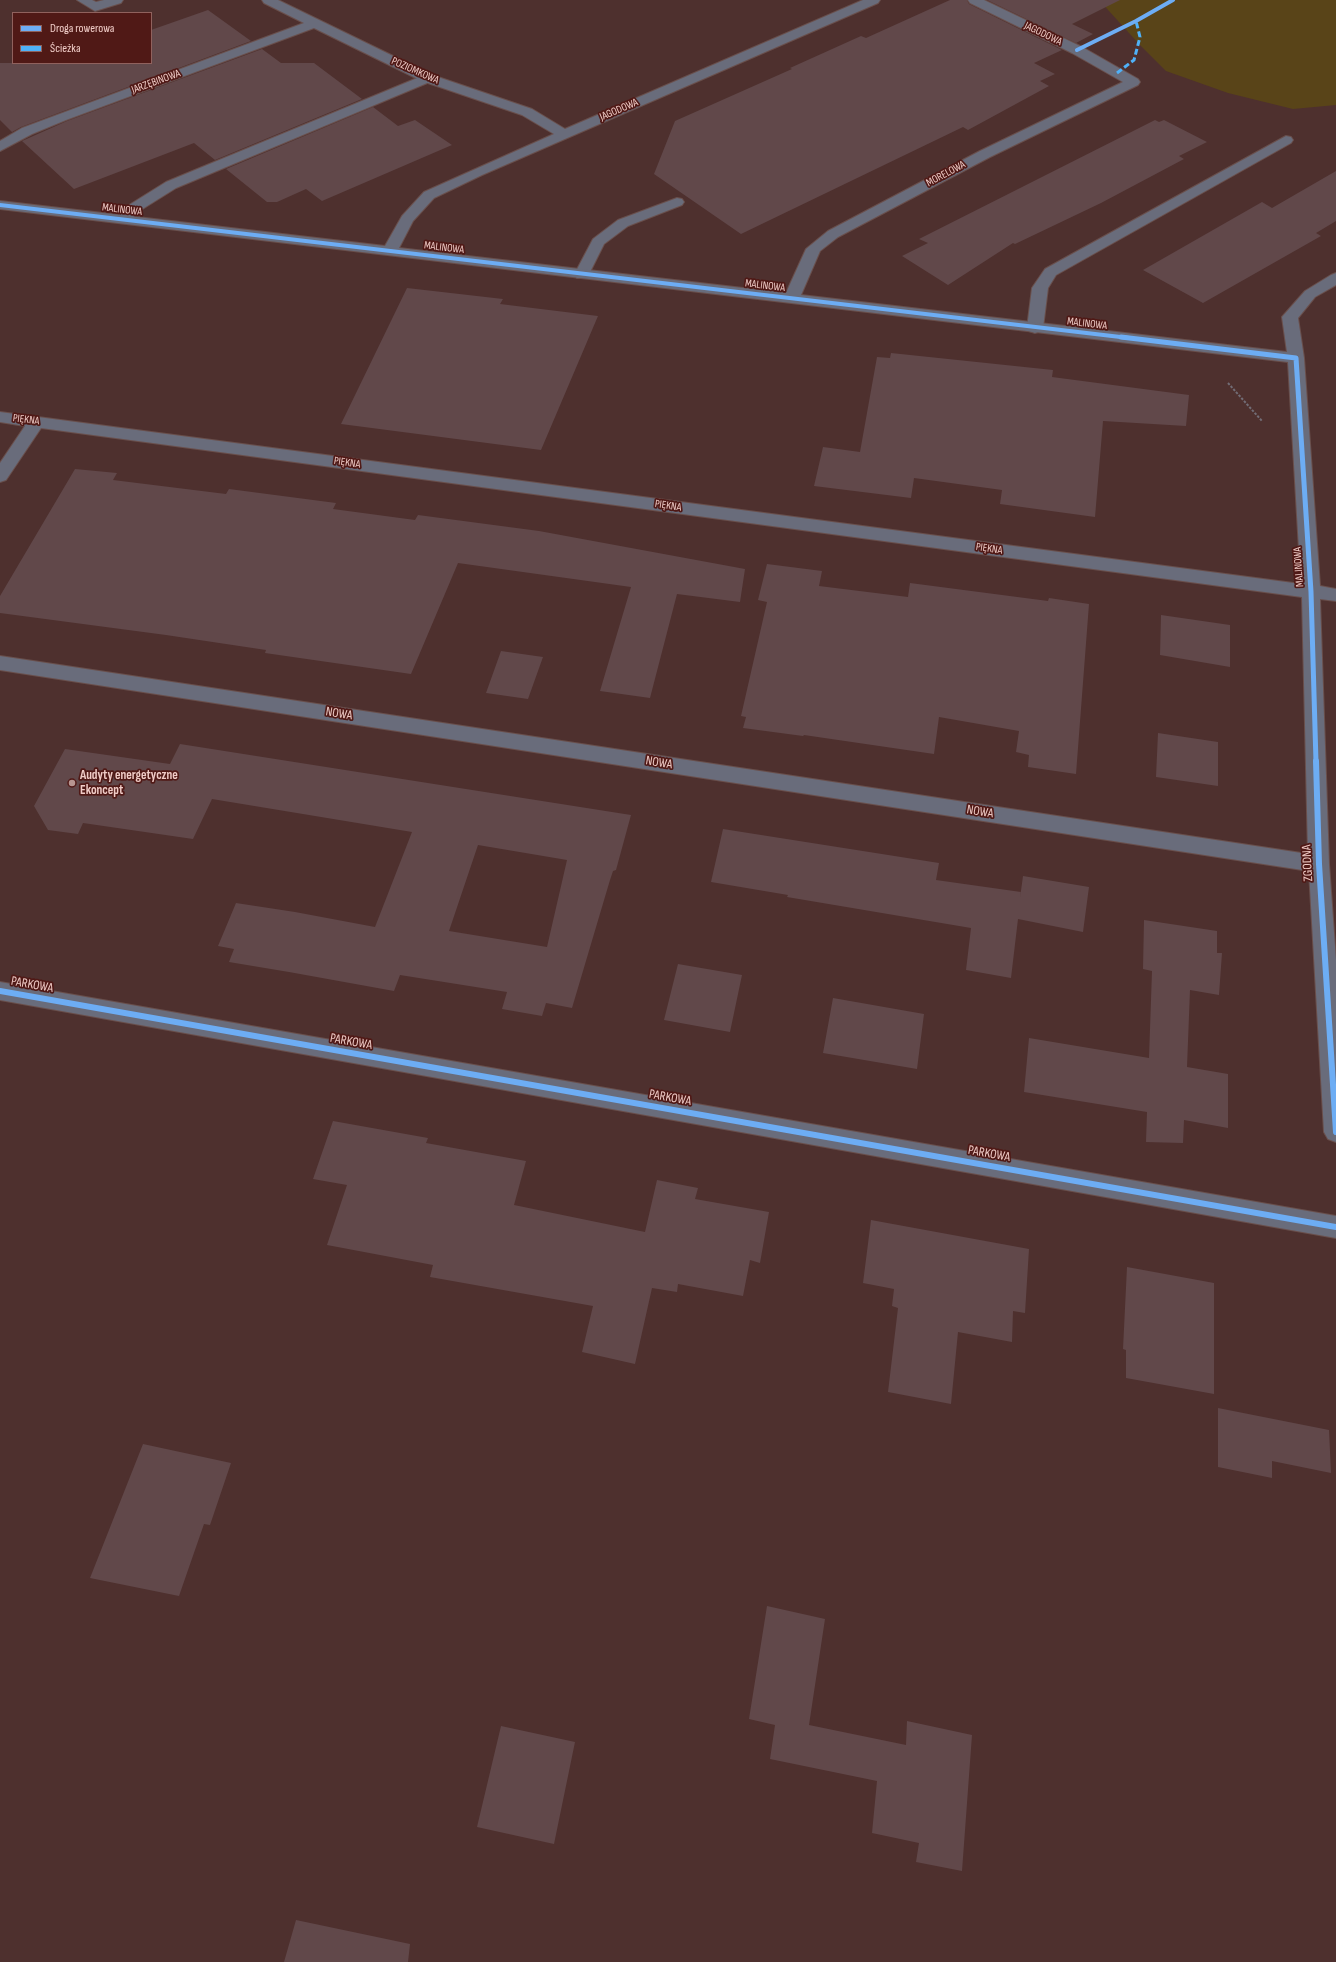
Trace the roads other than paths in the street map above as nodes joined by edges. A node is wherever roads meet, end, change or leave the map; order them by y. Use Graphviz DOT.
graph roads {
  1 [pos="83,0"];
  2 [pos="117,0"];
  3 [pos="268,0"];
  4 [pos="874,0"];
  5 [pos="974,0"];
  6 [pos="315,23"];
  7 [pos="428,78"];
  8 [pos="1133,82"];
  9 [pos="564,134"];
  10 [pos="1286,140"];
  11 [pos="0,147"];
  12 [pos="677,202"];
  13 [pos="0,205"];
  14 [pos="124,220"];
  15 [pos="389,252"];
  16 [pos="582,275"];
  17 [pos="1336,278"];
  18 [pos="791,299"];
  19 [pos="1035,328"];
  20 [pos="1296,358"];
  21 [pos="0,417"];
  22 [pos="36,422"];
  23 [pos="0,476"];
  24 [pos="1311,592"];
  25 [pos="1336,595"];
  26 [pos="0,663"];
  27 [pos="1319,864"];
  28 [pos="0,991"];
  29 [pos="1336,1132"];
  30 [pos="1336,1227"];
  1 -- 2 [label="street"];
  3 -- 6 [label="street, POZIOMKOWA"];
  4 -- 9 [label="street, JAGODOWA"];
  5 -- 8 [label="street, JAGODOWA"];
  6 -- 7 [label="street, POZIOMKOWA"];
  6 -- 11 [label="street, JARZĘBINOWA"];
  7 -- 9 [label="street, POZIOMKOWA"];
  7 -- 14 [label="street"];
  8 -- 18 [label="street, MORELOWA"];
  9 -- 15 [label="street, JAGODOWA"];
  10 -- 19 [label="street"];
  12 -- 16 [label="street"];
  13 -- 14 [label="street, MALINOWA"];
  14 -- 15 [label="street, MALINOWA"];
  15 -- 16 [label="street, MALINOWA"];
  16 -- 18 [label="street, MALINOWA"];
  17 -- 20 [label="street, MALINOWA"];
  18 -- 19 [label="street, MALINOWA"];
  19 -- 20 [label="street, MALINOWA"];
  20 -- 24 [label="street, MALINOWA"];
  21 -- 22 [label="street, PIĘKNA"];
  22 -- 23 [label="street"];
  22 -- 24 [label="street, PIĘKNA"];
  24 -- 25 [label="street, PIĘKNA"];
  24 -- 27 [label="street, ZGODNA"];
  26 -- 27 [label="street, NOWA"];
  27 -- 29 [label="street, ZGODNA"];
  28 -- 30 [label="street, PARKOWA"];
}
